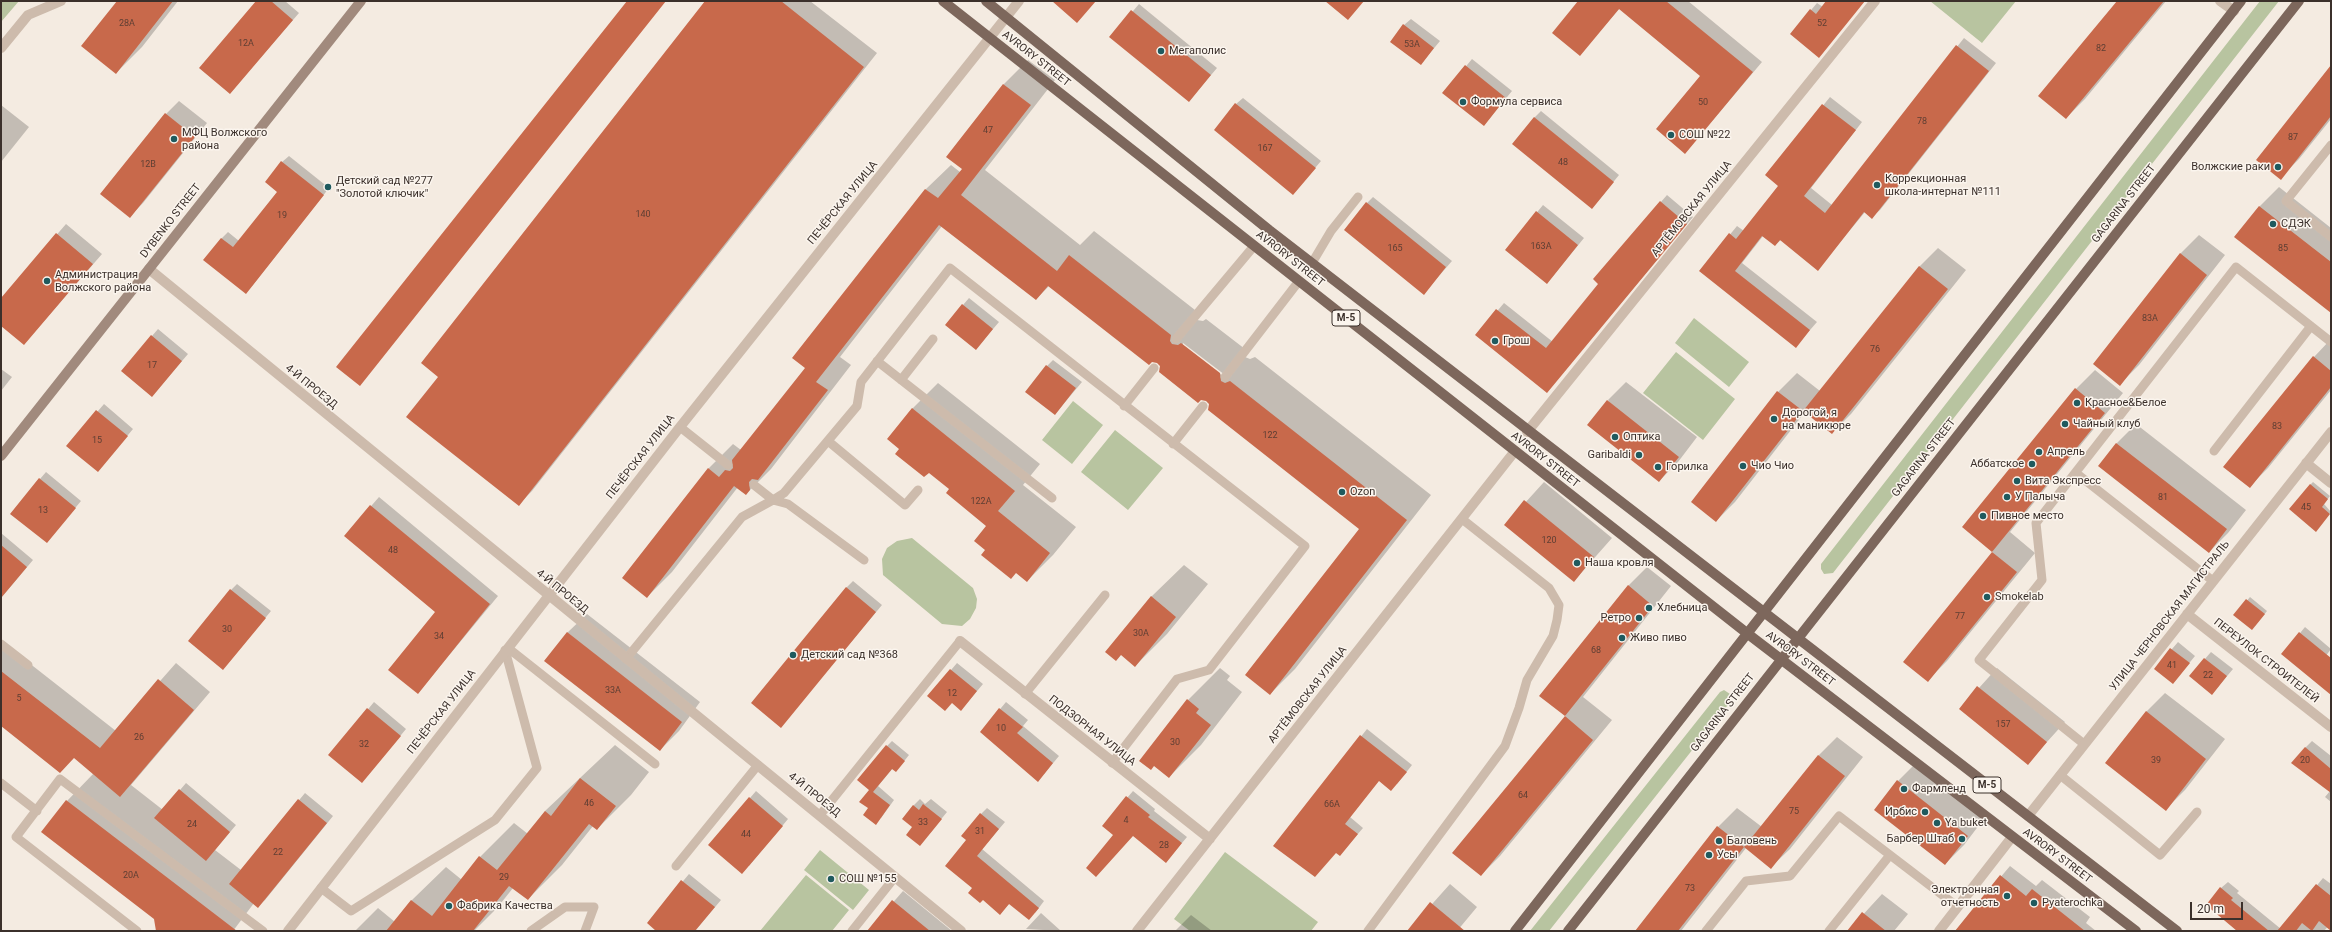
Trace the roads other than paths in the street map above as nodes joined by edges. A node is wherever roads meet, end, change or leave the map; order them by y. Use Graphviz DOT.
graph roads {
  1 [pos="61,1"];
  2 [pos="360,1"];
  3 [pos="943,1"];
  4 [pos="986,1"];
  5 [pos="1019,1"];
  6 [pos="1875,1"];
  7 [pos="2220,1"];
  8 [pos="2241,1"];
  9 [pos="2299,1"];
  10 [pos="2234,11"];
  11 [pos="1007,17"];
  12 [pos="990,38"];
  13 [pos="1,48"];
  14 [pos="2331,144"];
  15 [pos="1358,197"];
  16 [pos="2331,237"];
  17 [pos="1254,246"];
  18 [pos="1312,264"];
  19 [pos="149,269"];
  20 [pos="1299,281"];
  21 [pos="2311,326"];
  22 [pos="1176,339"];
  23 [pos="933,340"];
  24 [pos="2331,342"];
  25 [pos="878,361"];
  26 [pos="1154,368"];
  27 [pos="1225,377"];
  28 [pos="901,380"];
  29 [pos="1124,406"];
  30 [pos="1203,406"];
  31 [pos="680,427"];
  32 [pos="1527,432"];
  33 [pos="2331,432"];
  34 [pos="828,441"];
  35 [pos="1173,444"];
  36 [pos="2214,450"];
  37 [pos="1515,452"];
  38 [pos="1,456"];
  39 [pos="2306,463"];
  40 [pos="728,465"];
  41 [pos="2076,473"];
  42 [pos="2331,483"];
  43 [pos="754,485"];
  44 [pos="918,490"];
  45 [pos="1052,498"];
  46 [pos="773,500"];
  47 [pos="1462,519"];
  48 [pos="864,560"];
  49 [pos="2213,581"];
  50 [pos="1105,595"];
  51 [pos="548,596"];
  52 [pos="1764,614"];
  53 [pos="2187,614"];
  54 [pos="1748,634"];
  55 [pos="1797,638"];
  56 [pos="960,641"];
  57 [pos="1,644"];
  58 [pos="506,649"];
  59 [pos="626,659"];
  60 [pos="1781,659"];
  61 [pos="28,665"];
  62 [pos="1025,694"];
  63 [pos="2331,727"];
  64 [pos="2084,744"];
  65 [pos="1112,763"];
  66 [pos="655,764"];
  67 [pos="758,765"];
  68 [pos="2060,775"];
  69 [pos="1,783"];
  70 [pos="37,811"];
  71 [pos="2197,812"];
  72 [pos="820,815"];
  73 [pos="2028,816"];
  74 [pos="2012,837"];
  75 [pos="1210,839"];
  76 [pos="1890,855"];
  77 [pos="676,866"];
  78 [pos="895,877"];
  79 [pos="321,888"];
  80 [pos="1958,907"];
  81 [pos="137,931"];
  82 [pos="263,931"];
  83 [pos="288,931"];
  84 [pos="531,931"];
  85 [pos="585,931"];
  86 [pos="852,931"];
  87 [pos="961,931"];
  88 [pos="1137,931"];
  89 [pos="1368,931"];
  90 [pos="1515,931"];
  91 [pos="1568,931"];
  92 [pos="1706,931"];
  93 [pos="1829,931"];
  94 [pos="1939,931"];
  95 [pos="2136,931"];
  96 [pos="2177,931"];
  1 -- 13 [label="street"];
  2 -- 19 [label="main road, DYBENKO STREET"];
  3 -- 12 [label="main road, AVRORY STREET / М-5"];
  4 -- 11 [label="main road, AVRORY STREET / М-5"];
  5 -- 11 [label="street, ПЕЧЁРСКАЯ УЛИЦА"];
  6 -- 32 [label="street, АРТЁМОВСКАЯ УЛИЦА"];
  7 -- 10 [label="street"];
  8 -- 10 [label="main road"];
  9 -- 55 [label="main road, GAGARINA STREET"];
  10 -- 52 [label="main road"];
  11 -- 12 [label="street, ПЕЧЁРСКАЯ УЛИЦА"];
  11 -- 18 [label="main road, AVRORY STREET / М-5"];
  12 -- 17 [label="main road, AVRORY STREET / М-5"];
  12 -- 31 [label="street, ПЕЧЁРСКАЯ УЛИЦА"];
  14 -- 16 [label="lane"];
  15 -- 18 [label="lane"];
  17 -- 20 [label="main road, AVRORY STREET / М-5"];
  17 -- 22 [label="lane"];
  18 -- 32 [label="main road, AVRORY STREET / М-5"];
  19 -- 38 [label="main road, DYBENKO STREET"];
  19 -- 51 [label="street, 4-Й ПРОЕЗД"];
  20 -- 27 [label="lane"];
  20 -- 37 [label="main road, AVRORY STREET / М-5"];
  21 -- 24 [label="lane"];
  21 -- 36 [label="lane"];
  21 -- 41 [label="lane"];
  23 -- 28 [label="lane"];
  25 -- 28 [label="lane"];
  25 -- 29 [label="lane"];
  25 -- 34 [label="lane"];
  26 -- 29 [label="lane"];
  28 -- 45 [label="lane"];
  29 -- 35 [label="lane"];
  30 -- 35 [label="lane"];
  31 -- 40 [label="lane"];
  31 -- 51 [label="street, ПЕЧЁРСКАЯ УЛИЦА"];
  32 -- 52 [label="main road, AVRORY STREET / М-5"];
  33 -- 39 [label="street, УЛИЦА ЧЕРНОВСКАЯ МАГИСТРАЛЬ"];
  34 -- 44 [label="lane"];
  34 -- 46 [label="lane"];
  35 -- 65 [label="lane"];
  37 -- 47 [label="street, АРТЁМОВСКАЯ УЛИЦА"];
  37 -- 54 [label="main road, AVRORY STREET / М-5"];
  39 -- 42 [label="street"];
  39 -- 49 [label="street, УЛИЦА ЧЕРНОВСКАЯ МАГИСТРАЛЬ"];
  41 -- 49 [label="lane"];
  41 -- 64 [label="lane"];
  43 -- 46 [label="lane"];
  46 -- 48 [label="lane"];
  46 -- 59 [label="lane"];
  47 -- 75 [label="street, АРТЁМОВСКАЯ УЛИЦА"];
  47 -- 89 [label="lane"];
  49 -- 53 [label="street, УЛИЦА ЧЕРНОВСКАЯ МАГИСТРАЛЬ"];
  50 -- 62 [label="lane"];
  51 -- 58 [label="street, ПЕЧЁРСКАЯ УЛИЦА"];
  51 -- 59 [label="street, 4-Й ПРОЕЗД"];
  52 -- 54 [label="main road"];
  52 -- 55 [label="main road, AVRORY STREET / М-5"];
  53 -- 63 [label="street, ПЕРЕУЛОК СТРОИТЕЛЕЙ"];
  53 -- 64 [label="street, УЛИЦА ЧЕРНОВСКАЯ МАГИСТРАЛЬ"];
  54 -- 60 [label="main road, AVRORY STREET / М-5"];
  54 -- 90 [label="main road"];
  55 -- 60 [label="main road, GAGARINA STREET"];
  55 -- 73 [label="main road, AVRORY STREET / М-5"];
  56 -- 62 [label="street, ПОДЗОРНАЯ УЛИЦА"];
  56 -- 72 [label="lane"];
  57 -- 61 [label="lane"];
  58 -- 66 [label="lane"];
  58 -- 79 [label="street, ПЕЧЁРСКАЯ УЛИЦА"];
  58 -- 79 [label="lane"];
  59 -- 67 [label="street, 4-Й ПРОЕЗД"];
  60 -- 74 [label="main road, AVRORY STREET / М-5"];
  60 -- 91 [label="main road, GAGARINA STREET"];
  62 -- 65 [label="street, ПОДЗОРНАЯ УЛИЦА"];
  64 -- 68 [label="street, УЛИЦА ЧЕРНОВСКАЯ МАГИСТРАЛЬ"];
  65 -- 75 [label="street, ПОДЗОРНАЯ УЛИЦА"];
  67 -- 72 [label="street, 4-Й ПРОЕЗД"];
  67 -- 77 [label="lane"];
  68 -- 71 [label="lane"];
  68 -- 73 [label="street, УЛИЦА ЧЕРНОВСКАЯ МАГИСТРАЛЬ"];
  69 -- 70 [label="lane"];
  70 -- 81 [label="lane"];
  70 -- 82 [label="lane"];
  72 -- 78 [label="street, 4-Й ПРОЕЗД"];
  73 -- 96 [label="main road, AVRORY STREET / М-5"];
  74 -- 80 [label="street"];
  74 -- 95 [label="main road, AVRORY STREET / М-5"];
  75 -- 88 [label="street, АРТЁМОВСКАЯ УЛИЦА"];
  76 -- 80 [label="lane"];
  76 -- 92 [label="lane"];
  76 -- 93 [label="lane"];
  78 -- 86 [label="lane"];
  78 -- 87 [label="street, 4-Й ПРОЕЗД"];
  79 -- 83 [label="street, ПЕЧЁРСКАЯ УЛИЦА"];
  80 -- 94 [label="street"];
  84 -- 85 [label="lane"];
}
